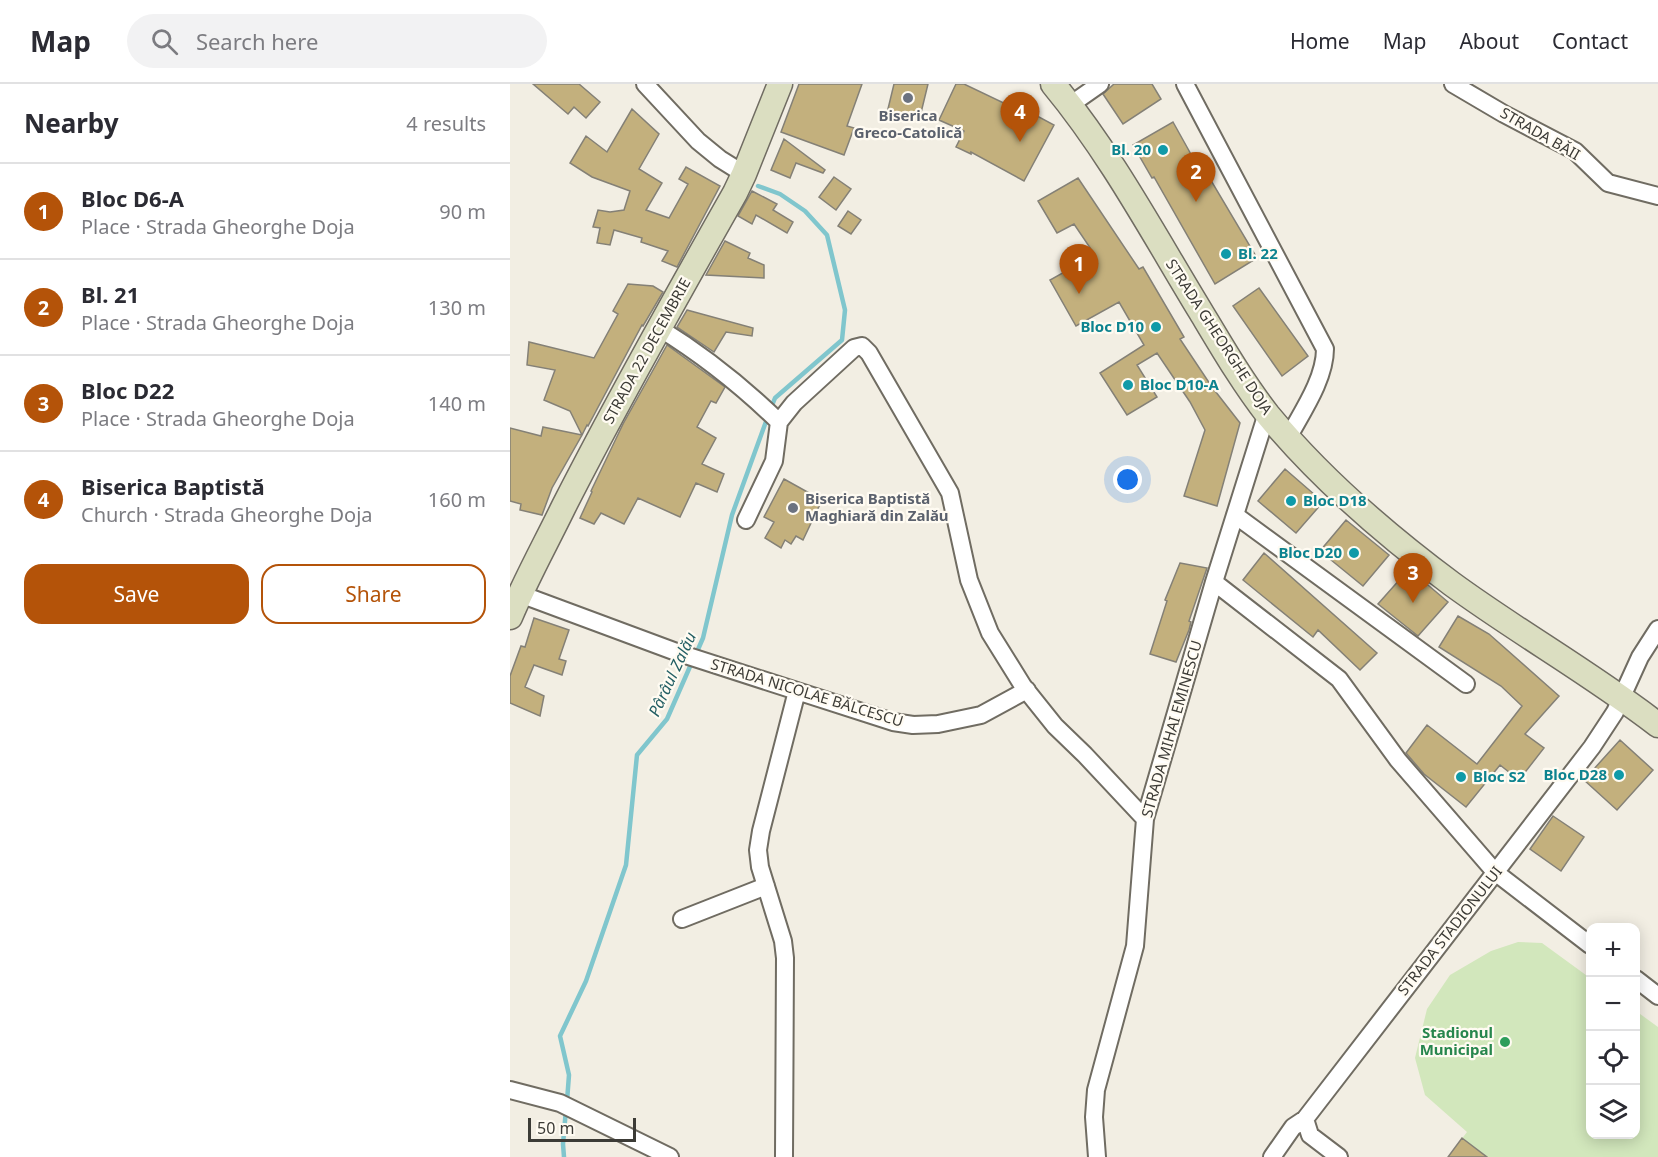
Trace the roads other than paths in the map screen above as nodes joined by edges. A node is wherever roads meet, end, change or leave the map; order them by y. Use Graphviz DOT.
graph roads {
  1 [pos="645,84"];
  2 [pos="780,84"];
  3 [pos="1053,84"];
  4 [pos="1100,84"];
  5 [pos="1185,84"];
  6 [pos="1453,84"];
  7 [pos="1071,105"];
  8 [pos="744,174"];
  9 [pos="1658,196"];
  10 [pos="659,328"];
  11 [pos="1267,413"];
  12 [pos="778,422"];
  13 [pos="1288,438"];
  14 [pos="1235,515"];
  15 [pos="746,520"];
  16 [pos="1214,582"];
  17 [pos="520,594"];
  18 [pos="510,617"];
  19 [pos="1658,629"];
  20 [pos="1466,684"];
  21 [pos="1027,690"];
  22 [pos="797,691"];
  23 [pos="1622,698"];
  24 [pos="1658,725"];
  25 [pos="1145,819"];
  26 [pos="1495,872"];
  27 [pos="766,886"];
  28 [pos="682,919"];
  29 [pos="1586,942"];
  30 [pos="1640,983"];
  31 [pos="1658,996"];
  32 [pos="510,1090"];
  33 [pos="1305,1119"];
  34 [pos="669,1157"];
  35 [pos="784,1157"];
  36 [pos="1097,1157"];
  37 [pos="1272,1157"];
  38 [pos="1339,1157"];
  1 -- 8 [label="street"];
  2 -- 8 [label="main road, STRADA 22 DECEMBRIE"];
  3 -- 7 [label="main road, STRADA GHEORGHE DOJA"];
  4 -- 7 [label="street"];
  5 -- 13 [label="street"];
  6 -- 9 [label="street, STRADA BĂII"];
  7 -- 11 [label="main road, STRADA GHEORGHE DOJA"];
  8 -- 10 [label="main road, STRADA 22 DECEMBRIE"];
  10 -- 12 [label="street"];
  10 -- 17 [label="main road, STRADA 22 DECEMBRIE"];
  11 -- 13 [label="main road, STRADA GHEORGHE DOJA"];
  11 -- 14 [label="street, STRADA MIHAI EMINESCU"];
  12 -- 15 [label="street"];
  12 -- 21 [label="street"];
  13 -- 23 [label="main road, STRADA GHEORGHE DOJA"];
  14 -- 16 [label="street, STRADA MIHAI EMINESCU"];
  14 -- 20 [label="street"];
  16 -- 25 [label="street, STRADA MIHAI EMINESCU"];
  16 -- 26 [label="street"];
  17 -- 18 [label="main road, STRADA 22 DECEMBRIE"];
  17 -- 22 [label="street, STRADA NICOLAE BĂLCESCU"];
  19 -- 23 [label="street, STRADA STADIONULUI"];
  21 -- 22 [label="street, STRADA NICOLAE BĂLCESCU"];
  21 -- 25 [label="street"];
  22 -- 27 [label="street"];
  23 -- 24 [label="main road, STRADA GHEORGHE DOJA"];
  23 -- 26 [label="street, STRADA STADIONULUI"];
  25 -- 36 [label="street, STRADA MIHAI EMINESCU"];
  26 -- 29 [label="street"];
  26 -- 33 [label="street, STRADA STADIONULUI"];
  27 -- 28 [label="street"];
  27 -- 35 [label="street"];
  30 -- 31 [label="street"];
  32 -- 34 [label="street"];
  33 -- 37 [label="street, STRADA STADIONULUI"];
  33 -- 38 [label="street"];
}
